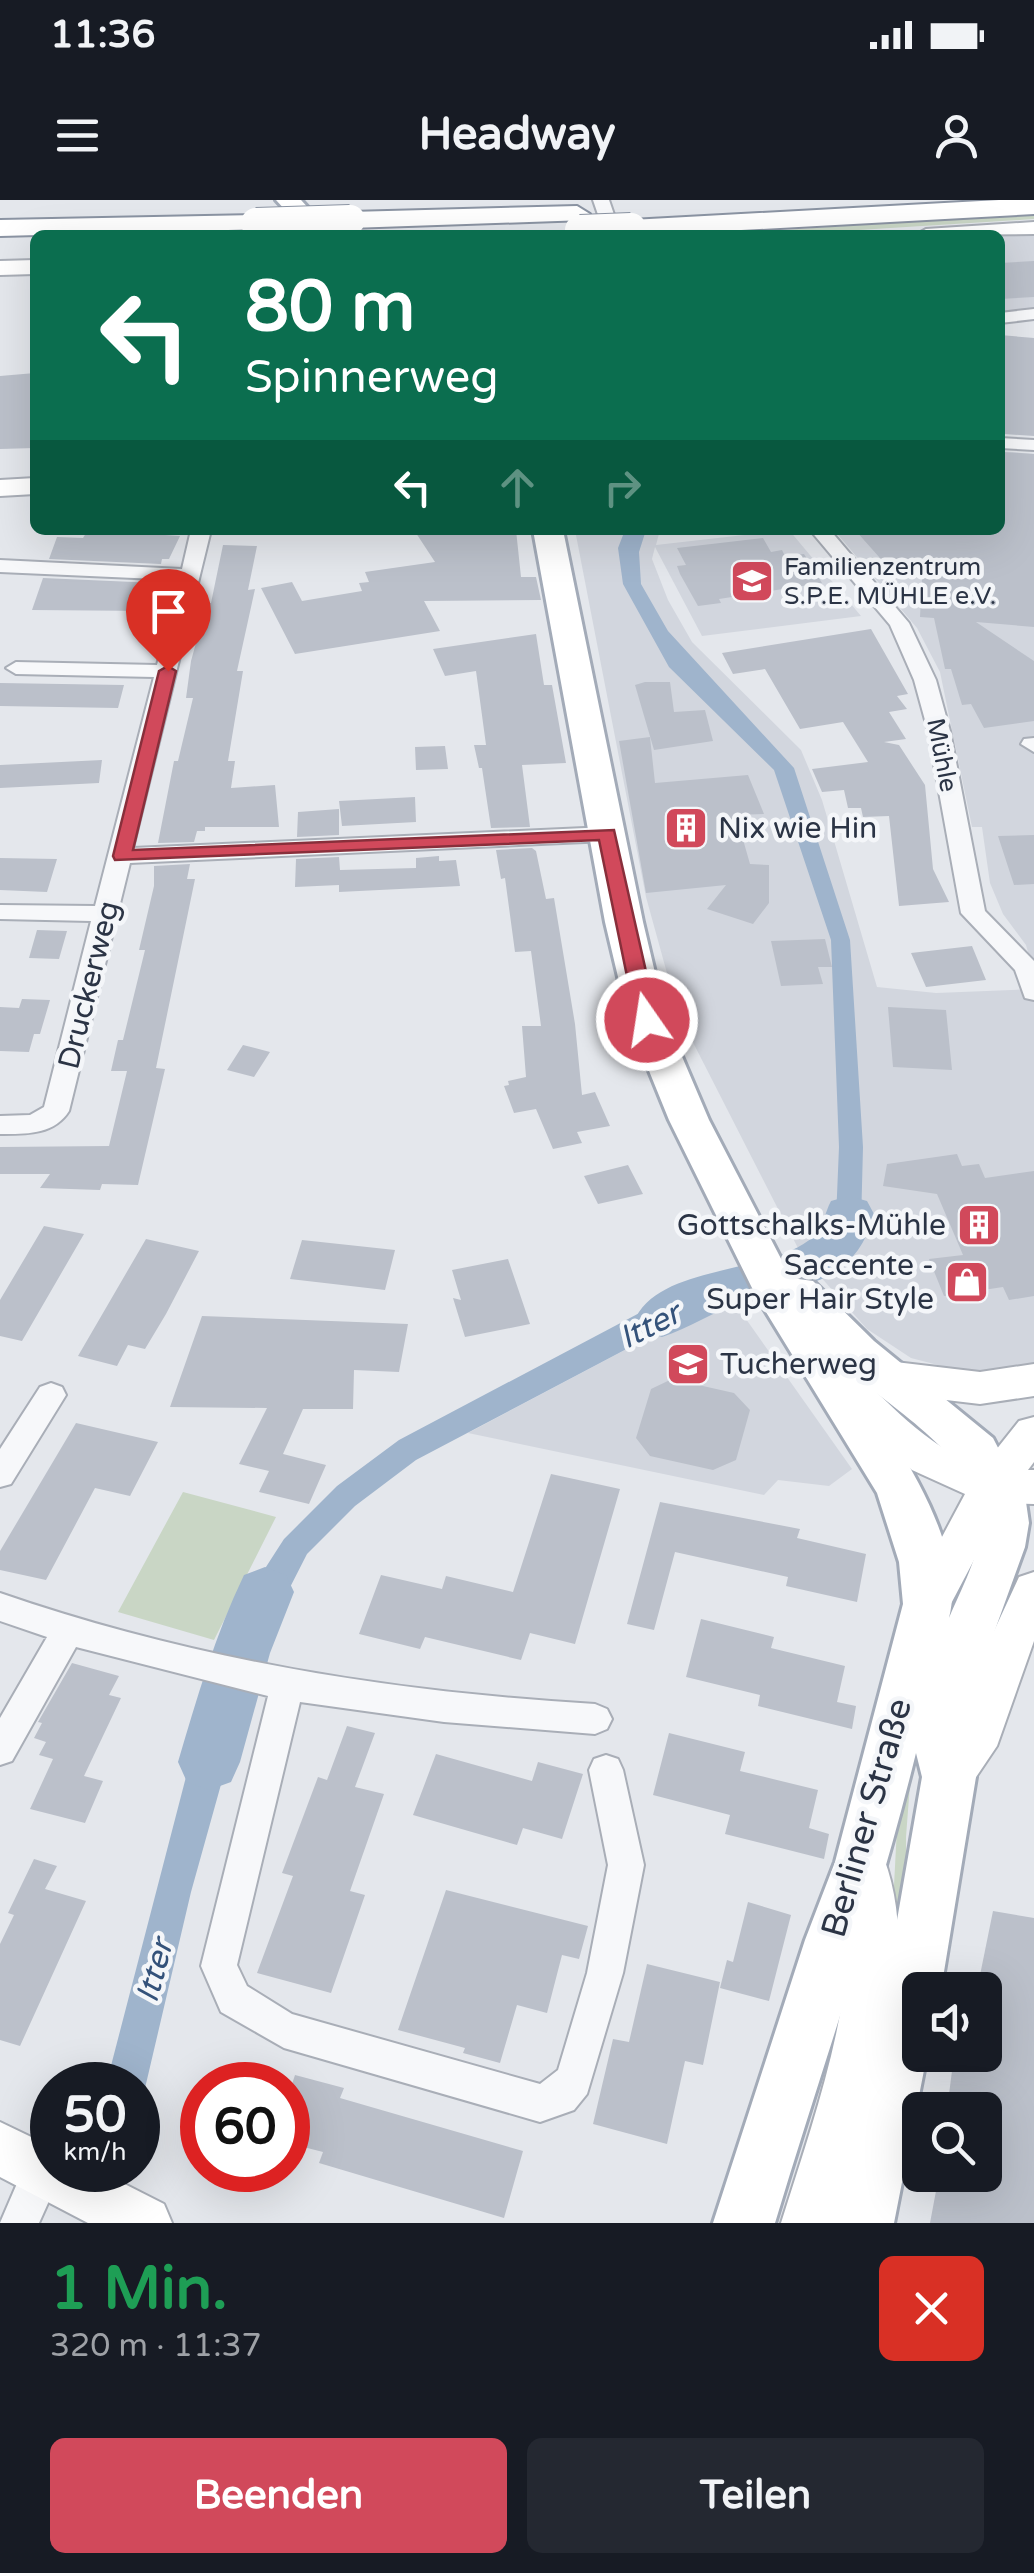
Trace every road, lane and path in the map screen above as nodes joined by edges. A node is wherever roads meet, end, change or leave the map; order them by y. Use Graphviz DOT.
graph roads {
  1 [pos="288,200"];
  2 [pos="601,200"];
  3 [pos="867,200"];
  4 [pos="1034,206"];
  5 [pos="578,222"];
  6 [pos="624,225"];
  7 [pos="0,228"];
  8 [pos="1034,228"];
  9 [pos="317,230"];
  10 [pos="460,230"];
  11 [pos="1003,230"];
  12 [pos="30,243"];
  13 [pos="0,244"];
  14 [pos="30,267"];
  15 [pos="0,268"];
  16 [pos="1034,314"];
  17 [pos="1005,317"];
  18 [pos="1005,443"];
  19 [pos="1034,446"];
  20 [pos="30,486"];
  21 [pos="0,488"];
  22 [pos="199,535"];
  23 [pos="549,535"];
  24 [pos="824,535"];
  25 [pos="0,566"];
  26 [pos="189,575"];
  27 [pos="16,668"];
  28 [pos="168,671"];
  29 [pos="608,834"];
  30 [pos="122,856"];
  31 [pos="0,912"];
  32 [pos="107,914"];
  33 [pos="1034,992"];
  34 [pos="0,1125"];
  35 [pos="777,1280"];
  36 [pos="826,1370"];
  37 [pos="887,1377"];
  38 [pos="1034,1380"];
  39 [pos="51,1395"];
  40 [pos="1034,1434"];
  41 [pos="0,1476"];
  42 [pos="1014,1485"];
  43 [pos="1034,1590"];
  44 [pos="928,1604"];
  45 [pos="0,1607"];
  46 [pos="67,1632"];
  47 [pos="276,1684"];
  48 [pos="596,1720"];
  49 [pos="0,1750"];
  50 [pos="606,1770"];
  51 [pos="949,1776"];
  52 [pos="862,1862"];
  53 [pos="30,2192"];
  54 [pos="82,2192"];
  55 [pos="137,2219"];
  56 [pos="19,2223"];
  57 [pos="744,2223"];
  58 [pos="808,2223"];
  59 [pos="863,2223"];
  1 -- 9 [label="main road"];
  2 -- 6 [label="street"];
  3 -- 6 [label="highway"];
  4 -- 6 [label="highway"];
  5 -- 6 [label="highway, bridge"];
  5 -- 7 [label="highway, bridge"];
  5 -- 10 [label="highway"];
  8 -- 11 [label="main road"];
  12 -- 13 [label="highway"];
  14 -- 15 [label="main road"];
  16 -- 17 [label="street"];
  18 -- 19 [label="street"];
  20 -- 21 [label="main road"];
  22 -- 26 [label="street, Druckerweg"];
  23 -- 29 [label="main road"];
  24 -- 33 [label="street, Mühle"];
  25 -- 26 [label="street"];
  26 -- 28 [label="street, Druckerweg"];
  27 -- 28 [label="street"];
  28 -- 30 [label="street, Druckerweg"];
  29 -- 30 [label="street"];
  29 -- 35 [label="main road"];
  30 -- 32 [label="street, Druckerweg"];
  31 -- 32 [label="street"];
  32 -- 34 [label="street, Druckerweg"];
  35 -- 36 [label="main road"];
  35 -- 37 [label="main road"];
  36 -- 42 [label="main road"];
  36 -- 44 [label="main road"];
  37 -- 38 [label="main road"];
  37 -- 42 [label="main road"];
  39 -- 41 [label="street"];
  40 -- 42 [label="main road, Berliner Straße"];
  42 -- 44 [label="main road, Berliner Straße"];
  42 -- 51 [label="main road"];
  43 -- 51 [label="main road"];
  44 -- 52 [label="main road, Berliner Straße"];
  45 -- 46 [label="street"];
  46 -- 47 [label="street"];
  46 -- 49 [label="street"];
  47 -- 48 [label="street"];
  47 -- 50 [label="street"];
  51 -- 59 [label="main road"];
  52 -- 57 [label="main road, Berliner Straße"];
  52 -- 58 [label="main road"];
  53 -- 56 [label="street"];
  54 -- 55 [label="main road"];
}
